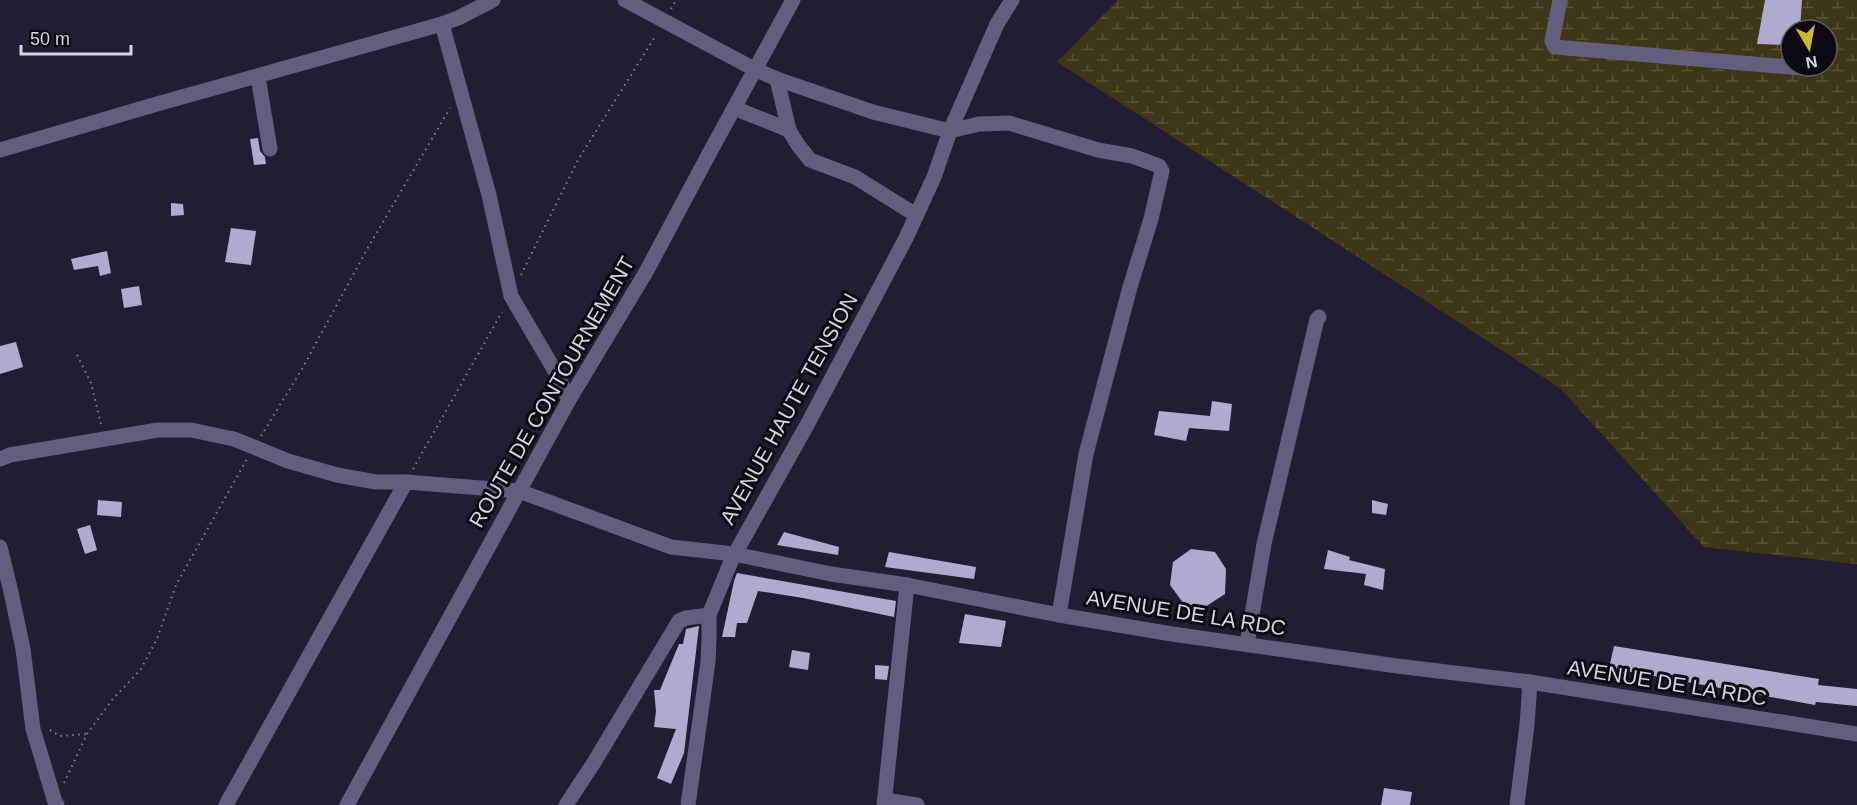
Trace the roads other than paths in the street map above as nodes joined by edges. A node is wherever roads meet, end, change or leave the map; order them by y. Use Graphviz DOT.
graph roads {
  1 [pos="493,0"];
  2 [pos="625,0"];
  3 [pos="793,0"];
  4 [pos="1012,0"];
  5 [pos="1560,0"];
  6 [pos="442,24"];
  7 [pos="1779,66"];
  8 [pos="756,70"];
  9 [pos="258,77"];
  10 [pos="777,79"];
  11 [pos="734,108"];
  12 [pos="789,130"];
  13 [pos="950,131"];
  14 [pos="270,149"];
  15 [pos="0,150"];
  16 [pos="916,215"];
  17 [pos="1319,317"];
  18 [pos="569,400"];
  19 [pos="0,459"];
  20 [pos="406,482"];
  21 [pos="519,491"];
  22 [pos="0,547"];
  23 [pos="734,554"];
  24 [pos="907,585"];
  25 [pos="709,615"];
  26 [pos="1059,615"];
  27 [pos="1247,644"];
  28 [pos="1530,682"];
  29 [pos="1857,734"];
  30 [pos="885,802"];
  31 [pos="57,805"];
  32 [pos="226,805"];
  33 [pos="347,805"];
  34 [pos="566,805"];
  35 [pos="688,805"];
  36 [pos="917,805"];
  37 [pos="1517,805"];
  1 -- 6 [label="street"];
  2 -- 8 [label="street"];
  3 -- 8 [label="street, ROUTE DE CONTOURNEMENT"];
  4 -- 13 [label="street, AVENUE HAUTE TENSION"];
  5 -- 7 [label="street"];
  6 -- 9 [label="street"];
  6 -- 18 [label="street"];
  8 -- 10 [label="street"];
  8 -- 11 [label="street, ROUTE DE CONTOURNEMENT"];
  9 -- 14 [label="street"];
  9 -- 15 [label="street"];
  10 -- 12 [label="street"];
  10 -- 13 [label="street"];
  11 -- 12 [label="street"];
  11 -- 18 [label="street, ROUTE DE CONTOURNEMENT"];
  12 -- 16 [label="street"];
  13 -- 16 [label="street, AVENUE HAUTE TENSION"];
  13 -- 26 [label="street"];
  16 -- 23 [label="street, AVENUE HAUTE TENSION"];
  17 -- 27 [label="street"];
  18 -- 21 [label="street, ROUTE DE CONTOURNEMENT"];
  19 -- 20 [label="street, AVENUE DE LA RDC"];
  20 -- 21 [label="street, AVENUE DE LA RDC"];
  20 -- 32 [label="street"];
  21 -- 23 [label="street, AVENUE DE LA RDC"];
  21 -- 33 [label="street, ROUTE DE CONTOURNEMENT"];
  22 -- 31 [label="street"];
  23 -- 24 [label="street, AVENUE DE LA RDC"];
  23 -- 25 [label="street, AVENUE HAUTE TENSION"];
  24 -- 26 [label="street, AVENUE DE LA RDC"];
  24 -- 30 [label="street"];
  25 -- 34 [label="street"];
  25 -- 35 [label="street"];
  26 -- 27 [label="street, AVENUE DE LA RDC"];
  27 -- 28 [label="street, AVENUE DE LA RDC"];
  28 -- 29 [label="street, AVENUE DE LA RDC"];
  28 -- 37 [label="street"];
  30 -- 36 [label="street"];
}
